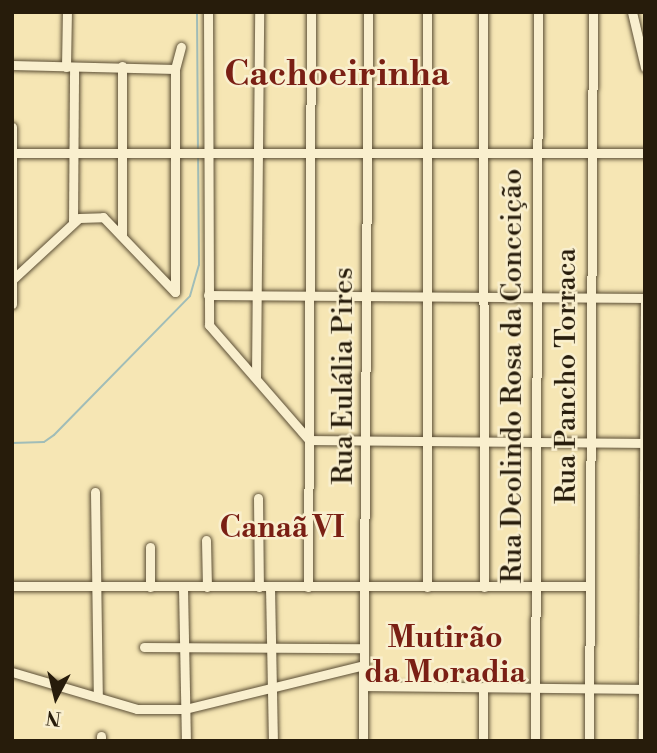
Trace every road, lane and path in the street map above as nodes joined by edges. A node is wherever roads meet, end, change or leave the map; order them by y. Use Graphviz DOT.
graph roads {
  1 [pos="67,12"];
  2 [pos="208,12"];
  3 [pos="258,12"];
  4 [pos="311,12"];
  5 [pos="368,12"];
  6 [pos="427,12"];
  7 [pos="483,12"];
  8 [pos="538,12"];
  9 [pos="593,12"];
  10 [pos="632,12"];
  11 [pos="181,47"];
  12 [pos="122,66"];
  13 [pos="12,67"];
  14 [pos="70,67"];
  15 [pos="645,67"];
  16 [pos="175,69"];
  17 [pos="12,127"];
  18 [pos="13,140"];
  19 [pos="122,152"];
  20 [pos="206,152"];
  21 [pos="257,152"];
  22 [pos="13,153"];
  23 [pos="74,153"];
  24 [pos="174,153"];
  25 [pos="310,153"];
  26 [pos="369,153"];
  27 [pos="427,153"];
  28 [pos="483,153"];
  29 [pos="536,153"];
  30 [pos="590,153"];
  31 [pos="645,153"];
  32 [pos="12,215"];
  33 [pos="73,223"];
  34 [pos="122,235"];
  35 [pos="12,280"];
  36 [pos="208,295"];
  37 [pos="256,295"];
  38 [pos="309,296"];
  39 [pos="367,296"];
  40 [pos="427,296"];
  41 [pos="483,297"];
  42 [pos="536,297"];
  43 [pos="590,298"];
  44 [pos="645,298"];
  45 [pos="12,303"];
  46 [pos="256,378"];
  47 [pos="309,440"];
  48 [pos="366,440"];
  49 [pos="427,441"];
  50 [pos="484,442"];
  51 [pos="535,442"];
  52 [pos="589,443"];
  53 [pos="644,443"];
  54 [pos="95,492"];
  55 [pos="258,498"];
  56 [pos="206,540"];
  57 [pos="150,547"];
  58 [pos="12,586"];
  59 [pos="535,586"];
  60 [pos="589,586"];
  61 [pos="96,587"];
  62 [pos="150,587"];
  63 [pos="183,587"];
  64 [pos="207,587"];
  65 [pos="259,587"];
  66 [pos="270,587"];
  67 [pos="308,587"];
  68 [pos="365,587"];
  69 [pos="428,587"];
  70 [pos="484,587"];
  71 [pos="144,647"];
  72 [pos="184,647"];
  73 [pos="270,647"];
  74 [pos="364,648"];
  75 [pos="364,665"];
  76 [pos="12,672"];
  77 [pos="363,686"];
  78 [pos="483,687"];
  79 [pos="272,688"];
  80 [pos="535,688"];
  81 [pos="589,689"];
  82 [pos="644,689"];
  83 [pos="98,697"];
  84 [pos="185,709"];
  85 [pos="186,741"];
  86 [pos="273,741"];
  87 [pos="363,741"];
  88 [pos="483,741"];
  89 [pos="535,741"];
  90 [pos="589,741"];
  91 [pos="643,741"];
  1 -- 14 [label="street"];
  2 -- 20 [label="street"];
  3 -- 21 [label="street"];
  4 -- 25 [label="street"];
  5 -- 26 [label="street, Rua Eulália Pires"];
  6 -- 27 [label="street"];
  7 -- 28 [label="street"];
  8 -- 29 [label="street, Rua Deolindo Rosa da Conceição"];
  9 -- 30 [label="street, Rua Pancho Torraca"];
  10 -- 15 [label="street"];
  11 -- 16 [label="street"];
  12 -- 14 [label="street"];
  12 -- 16 [label="street"];
  12 -- 19 [label="street"];
  13 -- 14 [label="street"];
  14 -- 23 [label="street"];
  16 -- 24 [label="street"];
  17 -- 18 [label="street"];
  18 -- 22 [label="street"];
  19 -- 23 [label="street"];
  19 -- 24 [label="street"];
  19 -- 34 [label="street"];
  20 -- 21 [label="street"];
  20 -- 24 [label="street"];
  20 -- 36 [label="street"];
  21 -- 25 [label="street"];
  21 -- 37 [label="street"];
  22 -- 23 [label="street"];
  22 -- 32 [label="street"];
  23 -- 33 [label="street"];
  24 -- 34 [label="street"];
  25 -- 26 [label="street"];
  25 -- 38 [label="street"];
  26 -- 27 [label="street"];
  26 -- 39 [label="street, Rua Eulália Pires"];
  27 -- 28 [label="street"];
  27 -- 40 [label="street"];
  28 -- 29 [label="street"];
  28 -- 41 [label="street"];
  29 -- 30 [label="street"];
  29 -- 42 [label="street, Rua Deolindo Rosa da Conceição"];
  30 -- 31 [label="street"];
  30 -- 43 [label="street, Rua Pancho Torraca"];
  32 -- 35 [label="street"];
  33 -- 34 [label="street"];
  33 -- 35 [label="street"];
  35 -- 45 [label="street"];
  36 -- 37 [label="street"];
  36 -- 46 [label="street"];
  37 -- 38 [label="street"];
  37 -- 46 [label="street"];
  38 -- 39 [label="street"];
  38 -- 47 [label="street"];
  39 -- 40 [label="street"];
  39 -- 48 [label="street, Rua Eulália Pires"];
  40 -- 41 [label="street"];
  40 -- 49 [label="street"];
  41 -- 42 [label="street"];
  41 -- 50 [label="street"];
  42 -- 43 [label="street"];
  42 -- 51 [label="street, Rua Deolindo Rosa da Conceição"];
  43 -- 44 [label="street"];
  43 -- 52 [label="street, Rua Pancho Torraca"];
  44 -- 53 [label="street"];
  46 -- 47 [label="street"];
  47 -- 48 [label="street"];
  47 -- 67 [label="street"];
  48 -- 49 [label="street"];
  48 -- 68 [label="street, Rua Eulália Pires"];
  49 -- 50 [label="street"];
  49 -- 69 [label="street"];
  50 -- 51 [label="street"];
  50 -- 70 [label="street"];
  51 -- 52 [label="street"];
  51 -- 59 [label="street, Rua Deolindo Rosa da Conceição"];
  52 -- 53 [label="street"];
  52 -- 60 [label="street, Rua Pancho Torraca"];
  53 -- 82 [label="street"];
  54 -- 61 [label="street"];
  55 -- 65 [label="street"];
  56 -- 64 [label="street"];
  57 -- 62 [label="street"];
  58 -- 61 [label="street"];
  59 -- 60 [label="street"];
  59 -- 70 [label="street"];
  59 -- 80 [label="street, Rua Deolindo Rosa da Conceição"];
  60 -- 81 [label="street, Rua Pancho Torraca"];
  61 -- 62 [label="street"];
  61 -- 83 [label="street"];
  62 -- 63 [label="street"];
  63 -- 64 [label="street"];
  63 -- 72 [label="street"];
  64 -- 65 [label="street"];
  65 -- 66 [label="street"];
  66 -- 67 [label="street"];
  66 -- 73 [label="street"];
  67 -- 68 [label="street"];
  68 -- 69 [label="street"];
  68 -- 74 [label="street, Rua Eulália Pires"];
  69 -- 70 [label="street"];
  71 -- 72 [label="street"];
  72 -- 73 [label="street"];
  72 -- 84 [label="street"];
  73 -- 74 [label="street"];
  73 -- 79 [label="street"];
  74 -- 75 [label="street, Rua Eulália Pires"];
  75 -- 77 [label="street, Rua Eulália Pires"];
  75 -- 79 [label="street"];
  76 -- 83 [label="street"];
  77 -- 78 [label="street"];
  77 -- 87 [label="street, Rua Eulália Pires"];
  78 -- 80 [label="street"];
  78 -- 88 [label="street"];
  79 -- 84 [label="street"];
  79 -- 86 [label="street"];
  80 -- 81 [label="street"];
  80 -- 89 [label="street, Rua Deolindo Rosa da Conceição"];
  81 -- 82 [label="street"];
  81 -- 90 [label="street, Rua Pancho Torraca"];
  82 -- 91 [label="street"];
  83 -- 84 [label="street"];
  84 -- 85 [label="street"];
}
